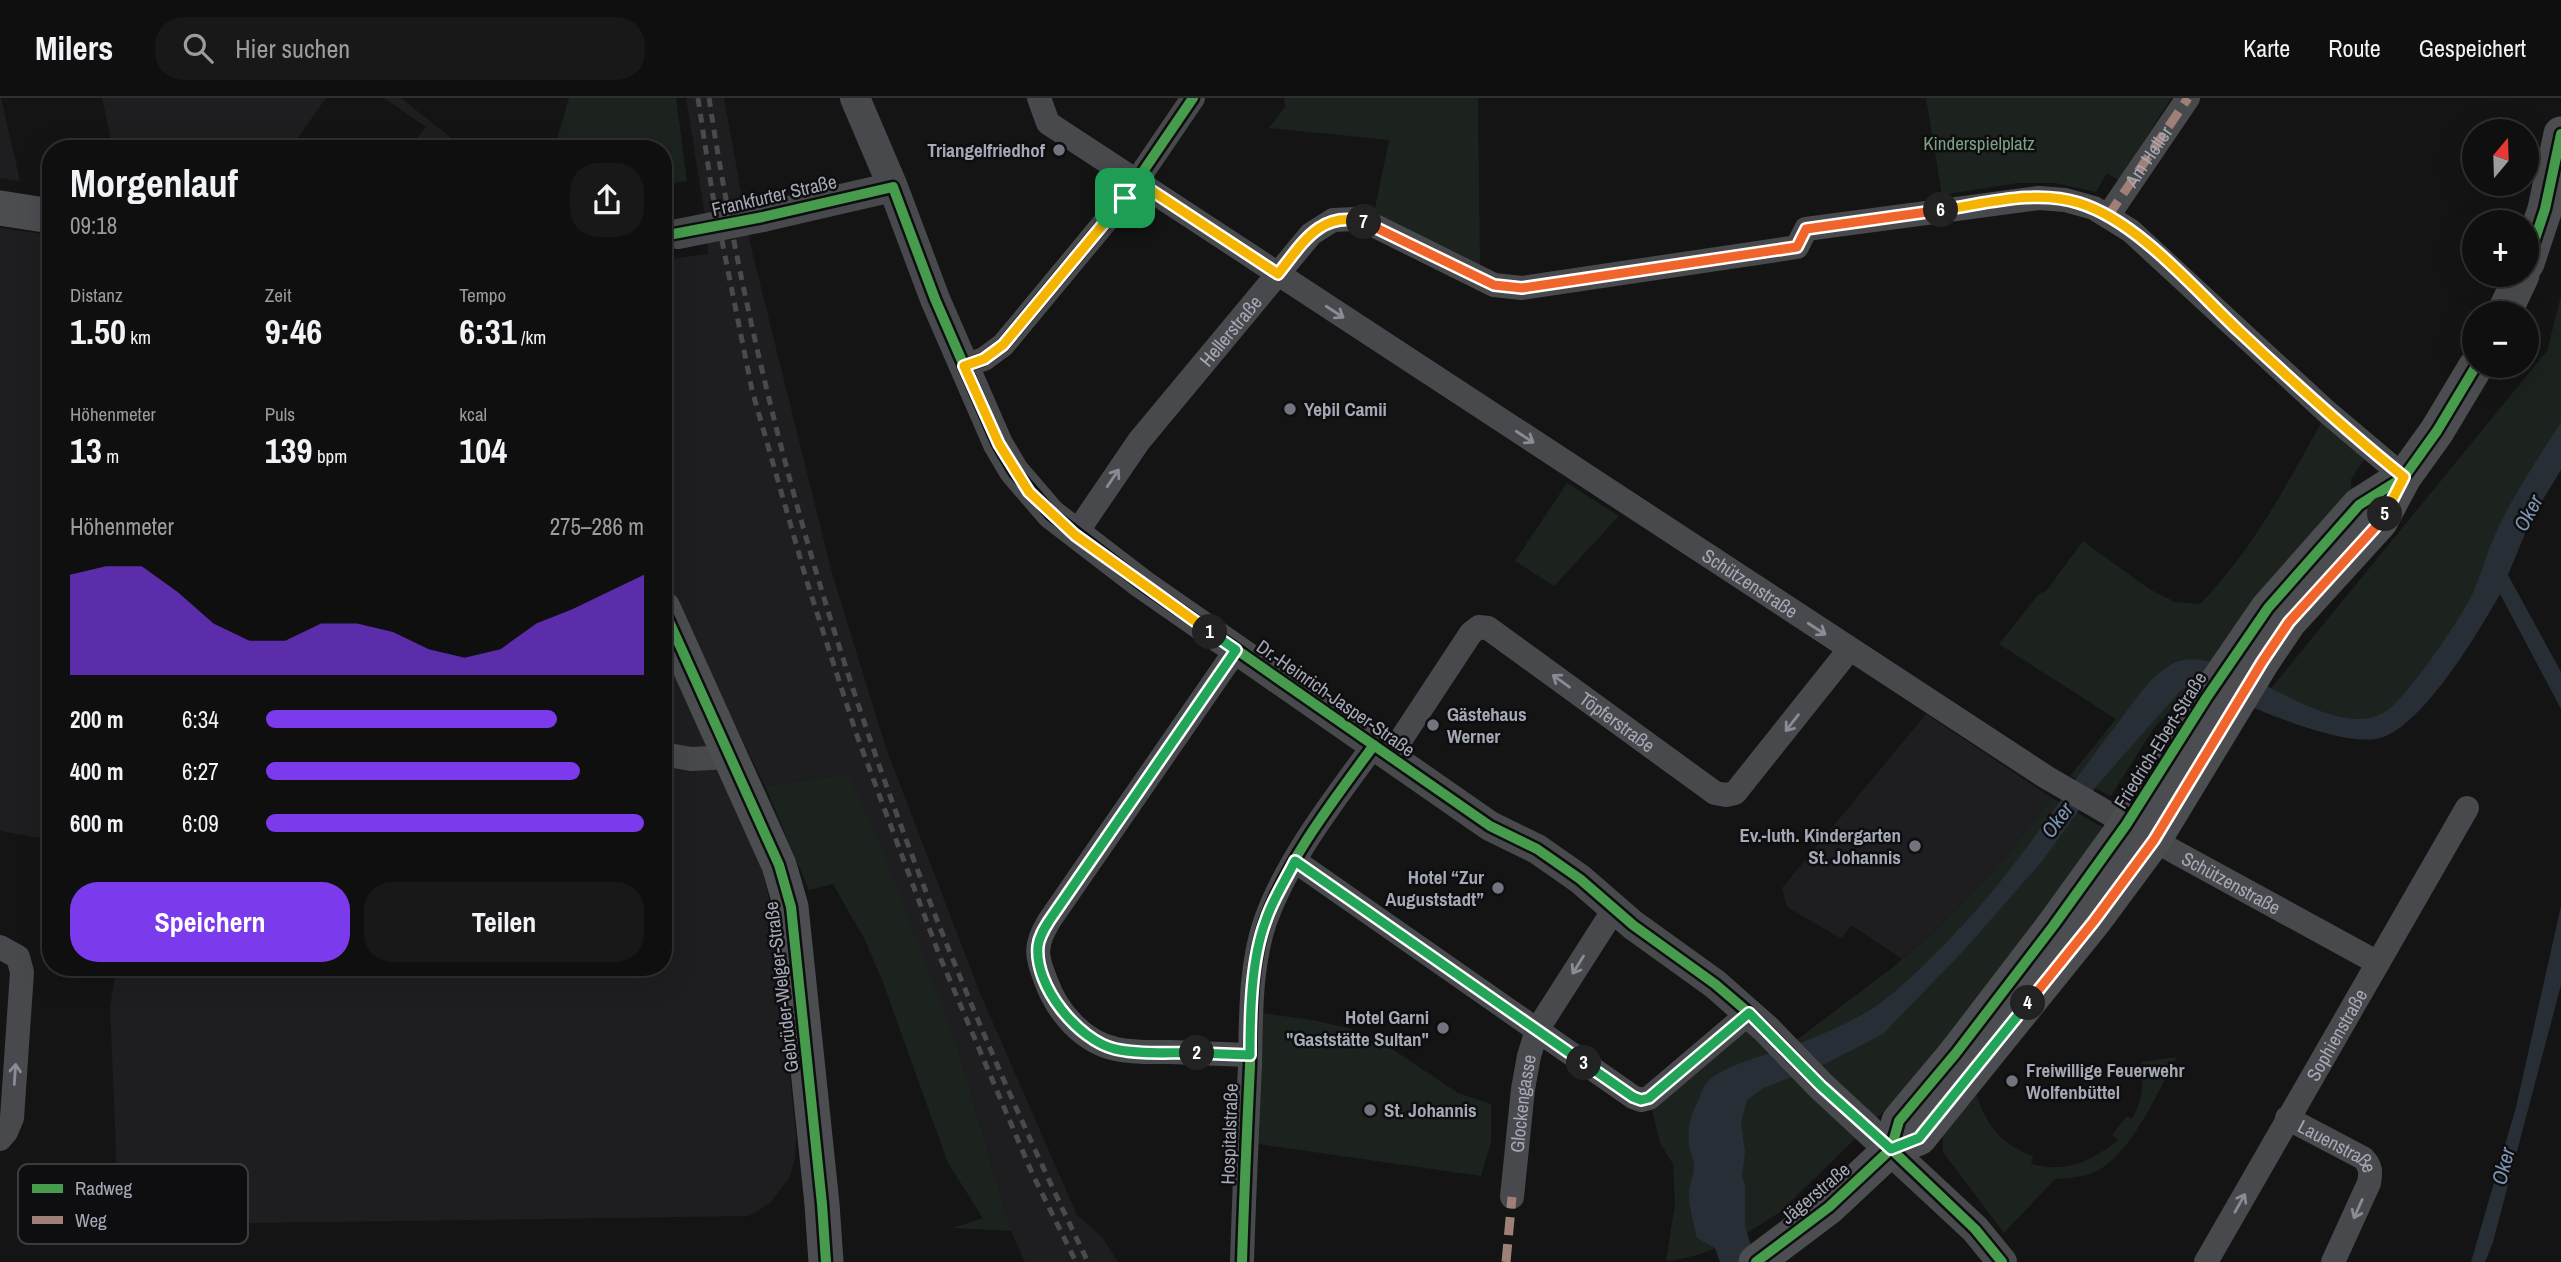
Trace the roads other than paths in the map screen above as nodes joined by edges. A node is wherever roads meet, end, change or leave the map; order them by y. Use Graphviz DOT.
graph roads {
  1 [pos="855,98"];
  2 [pos="1039,98"];
  3 [pos="1193,98"];
  4 [pos="2189,98"];
  5 [pos="2561,134"];
  6 [pos="1137,181"];
  7 [pos="893,187"];
  8 [pos="0,208"];
  9 [pos="42,215"];
  10 [pos="2108,216"];
  11 [pos="2539,227"];
  12 [pos="672,235"];
  13 [pos="1278,274"];
  14 [pos="964,366"];
  15 [pos="2469,378"];
  16 [pos="2404,477"];
  17 [pos="1075,535"];
  18 [pos="672,628"];
  19 [pos="1236,650"];
  20 [pos="1849,650"];
  21 [pos="1382,751"];
  22 [pos="672,755"];
  23 [pos="731,757"];
  24 [pos="2467,808"];
  25 [pos="2140,833"];
  26 [pos="1295,861"];
  27 [pos="1615,908"];
  28 [pos="0,947"];
  29 [pos="2378,963"];
  30 [pos="1749,1013"];
  31 [pos="1537,1030"];
  32 [pos="1250,1055"];
  33 [pos="2287,1118"];
  34 [pos="0,1139"];
  35 [pos="1891,1149"];
  36 [pos="1513,1197"];
  37 [pos="1757,1261"];
  38 [pos="826,1262"];
  39 [pos="1242,1262"];
  40 [pos="2002,1262"];
  41 [pos="2206,1262"];
  42 [pos="2333,1262"];
  1 -- 7 [label="street, Dr.-Heinrich-Jasper-Straße"];
  2 -- 6 [label="street, Schützenstraße"];
  3 -- 6 [label="street"];
  4 -- 10 [label="street, Am Heller"];
  5 -- 11 [label="main road"];
  6 -- 13 [label="street, Schützenstraße"];
  6 -- 14 [label="street"];
  7 -- 12 [label="street, Frankfurter Straße, bridge"];
  7 -- 14 [label="street, Dr.-Heinrich-Jasper-Straße"];
  8 -- 9 [label="main road"];
  10 -- 13 [label="street, Hellerstraße"];
  10 -- 16 [label="street"];
  17 -- 13 [label="street, Hellerstraße, one-way"];
  13 -- 20 [label="street, Schützenstraße, one-way"];
  14 -- 17 [label="street, Dr.-Heinrich-Jasper-Straße"];
  15 -- 16 [label="main road, Friedrich-Ebert-Straße"];
  16 -- 25 [label="main road, Friedrich-Ebert-Straße"];
  17 -- 19 [label="street, Dr.-Heinrich-Jasper-Straße"];
  18 -- 23 [label="main road, Gebrüder-Welger-Straße"];
  19 -- 21 [label="street, Dr.-Heinrich-Jasper-Straße"];
  19 -- 32 [label="street"];
  20 -- 21 [label="street, Töpferstraße, one-way"];
  20 -- 25 [label="street, Schützenstraße"];
  21 -- 26 [label="street, Hospitalstraße"];
  21 -- 27 [label="street, Dr.-Heinrich-Jasper-Straße"];
  22 -- 23 [label="street"];
  23 -- 38 [label="main road, Gebrüder-Welger-Straße"];
  24 -- 29 [label="street, Sophienstraße"];
  25 -- 29 [label="street, Schützenstraße"];
  25 -- 35 [label="main road, Friedrich-Ebert-Straße"];
  26 -- 31 [label="street"];
  26 -- 32 [label="street, Hospitalstraße"];
  27 -- 30 [label="street, Dr.-Heinrich-Jasper-Straße"];
  27 -- 31 [label="street, Glockengasse, one-way"];
  34 -- 28 [label="street, one-way"];
  29 -- 33 [label="street, Sophienstraße"];
  30 -- 31 [label="street"];
  30 -- 35 [label="street, Dr.-Heinrich-Jasper-Straße"];
  31 -- 36 [label="street, Glockengasse"];
  32 -- 39 [label="street, Hospitalstraße"];
  41 -- 33 [label="street, Sophienstraße, one-way"];
  33 -- 42 [label="street, Lauenstraße, one-way"];
  35 -- 37 [label="main road, Jägerstraße"];
  35 -- 40 [label="street, Dr.-Heinrich-Jasper-Straße"];
}
